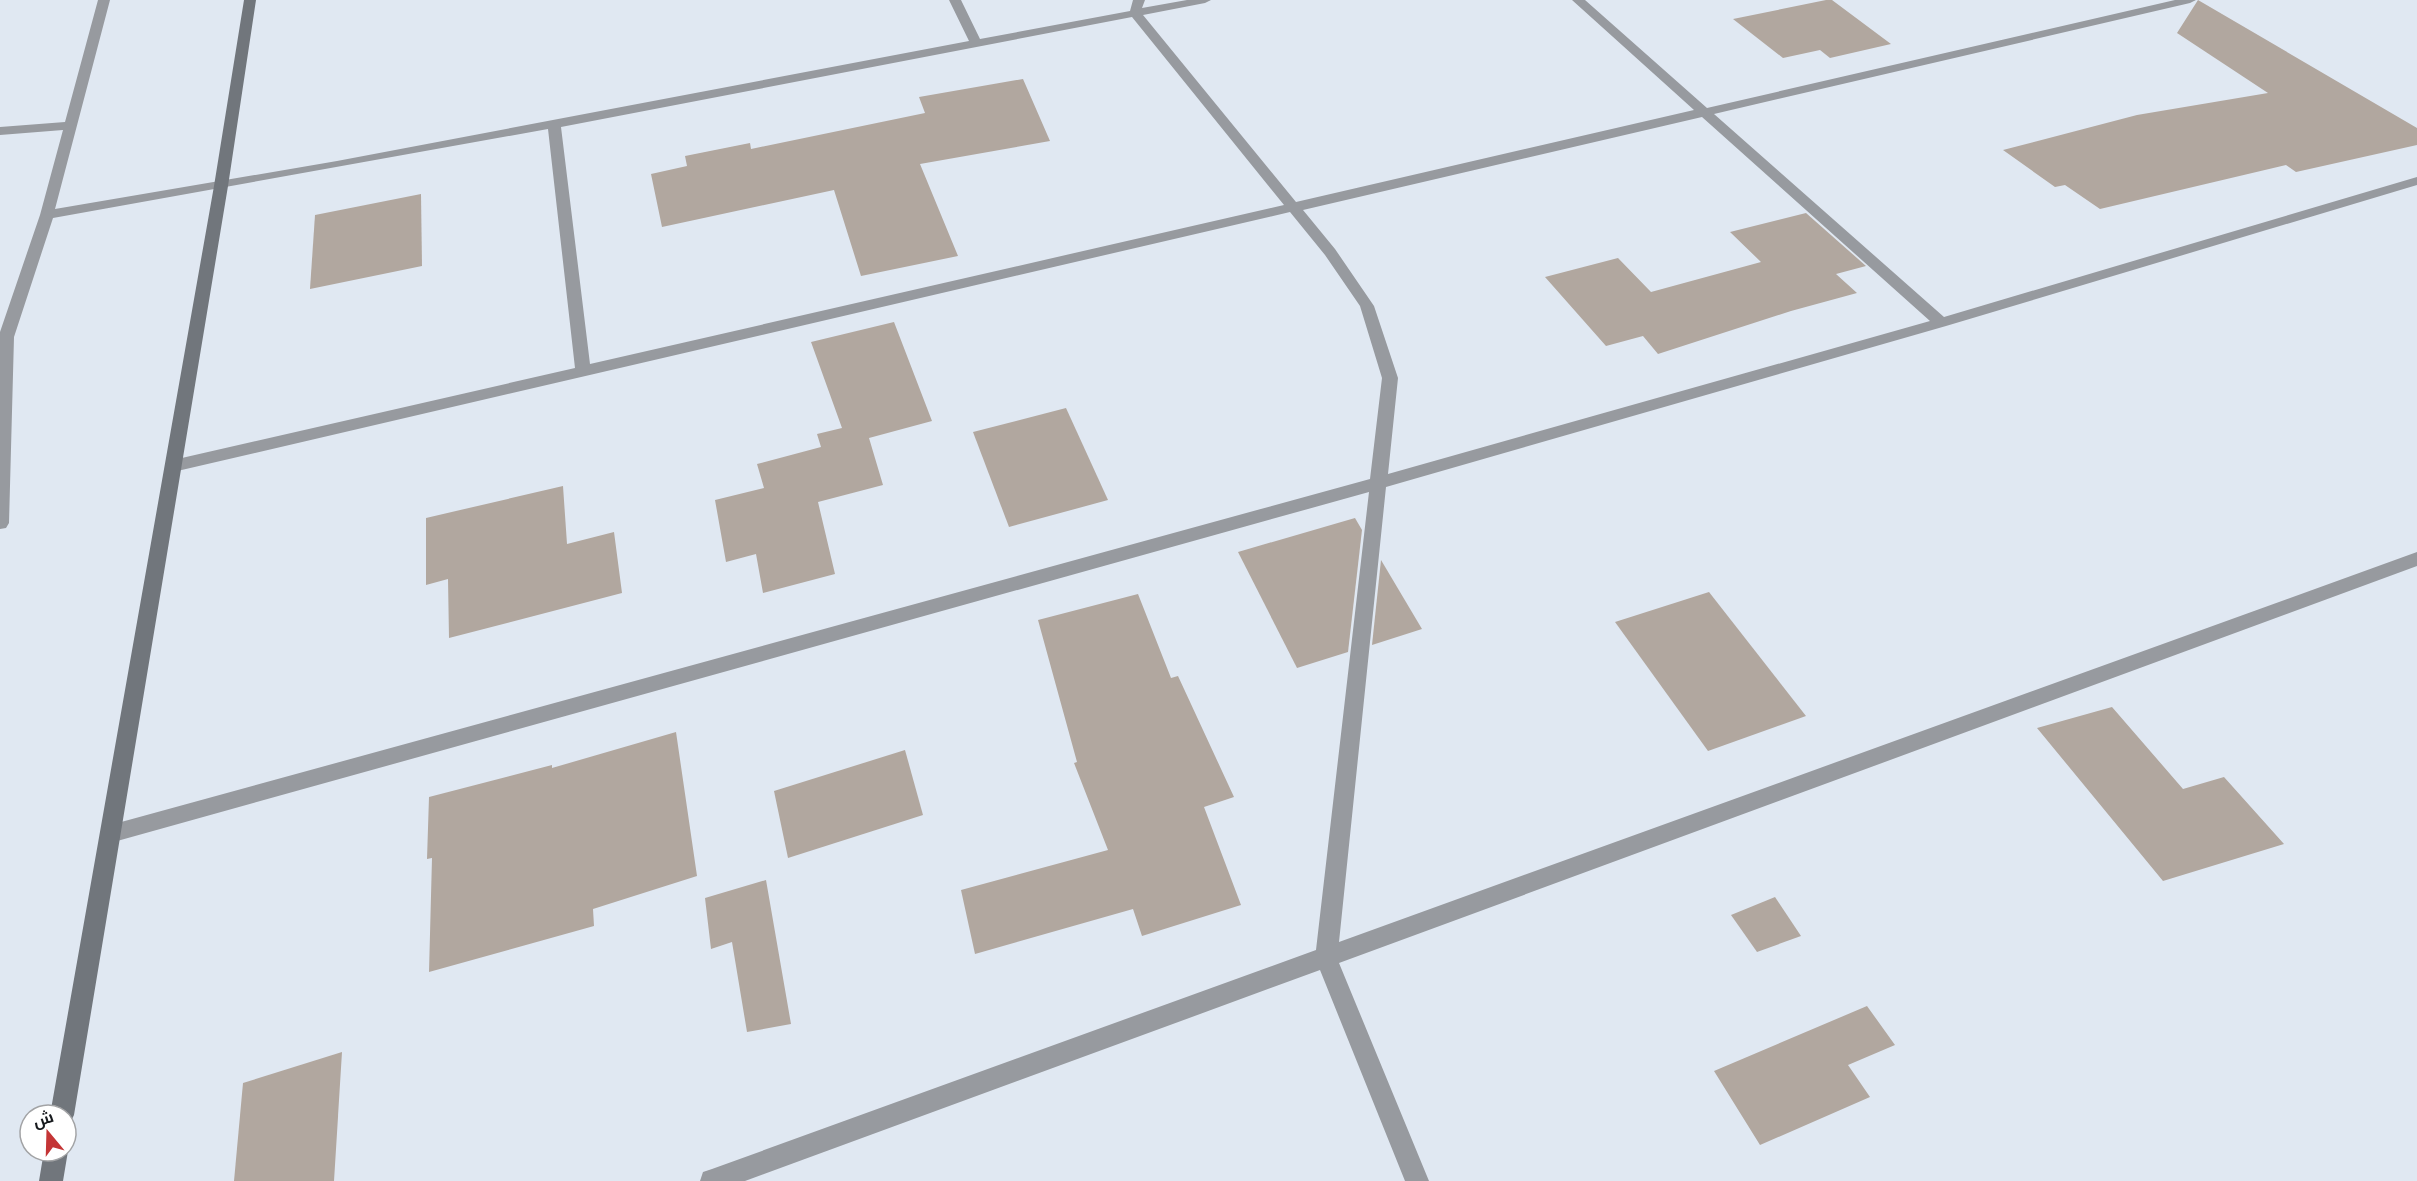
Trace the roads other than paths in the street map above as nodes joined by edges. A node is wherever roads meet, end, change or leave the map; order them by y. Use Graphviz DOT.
graph roads {
  1 [pos="104,0"];
  2 [pos="250,0"];
  3 [pos="955,0"];
  4 [pos="1206,0"];
  5 [pos="1578,0"];
  6 [pos="2190,0"];
  7 [pos="1137,6"];
  8 [pos="976,44"];
  9 [pos="1704,112"];
  10 [pos="554,125"];
  11 [pos="69,126"];
  12 [pos="0,131"];
  13 [pos="2417,181"];
  14 [pos="221,186"];
  15 [pos="1293,208"];
  16 [pos="47,214"];
  17 [pos="1941,323"];
  18 [pos="3,337"];
  19 [pos="583,372"];
  20 [pos="173,466"];
  21 [pos="1378,483"];
  22 [pos="0,524"];
  23 [pos="2417,560"];
  24 [pos="110,834"];
  25 [pos="1326,957"];
  26 [pos="64,1103"];
  27 [pos="54,1163"];
  28 [pos="51,1181"];
  29 [pos="712,1181"];
  30 [pos="1417,1181"];
  1 -- 11 [label="street"];
  2 -- 14 [label="street"];
  3 -- 8 [label="street"];
  4 -- 7 [label="street"];
  5 -- 9 [label="street"];
  6 -- 9 [label="street"];
  7 -- 8 [label="street"];
  7 -- 15 [label="street"];
  8 -- 10 [label="street"];
  9 -- 15 [label="street"];
  9 -- 17 [label="street"];
  10 -- 14 [label="street"];
  10 -- 19 [label="street"];
  11 -- 12 [label="street"];
  11 -- 16 [label="street"];
  13 -- 17 [label="street"];
  14 -- 16 [label="street"];
  14 -- 20 [label="street"];
  15 -- 19 [label="street"];
  15 -- 21 [label="street"];
  16 -- 18 [label="street"];
  17 -- 21 [label="street"];
  18 -- 22 [label="street"];
  19 -- 20 [label="street"];
  20 -- 24 [label="street"];
  21 -- 24 [label="street"];
  21 -- 25 [label="street"];
  23 -- 25 [label="street"];
  24 -- 26 [label="street"];
  25 -- 29 [label="street"];
  25 -- 30 [label="street"];
  27 -- 28 [label="street"];
}
